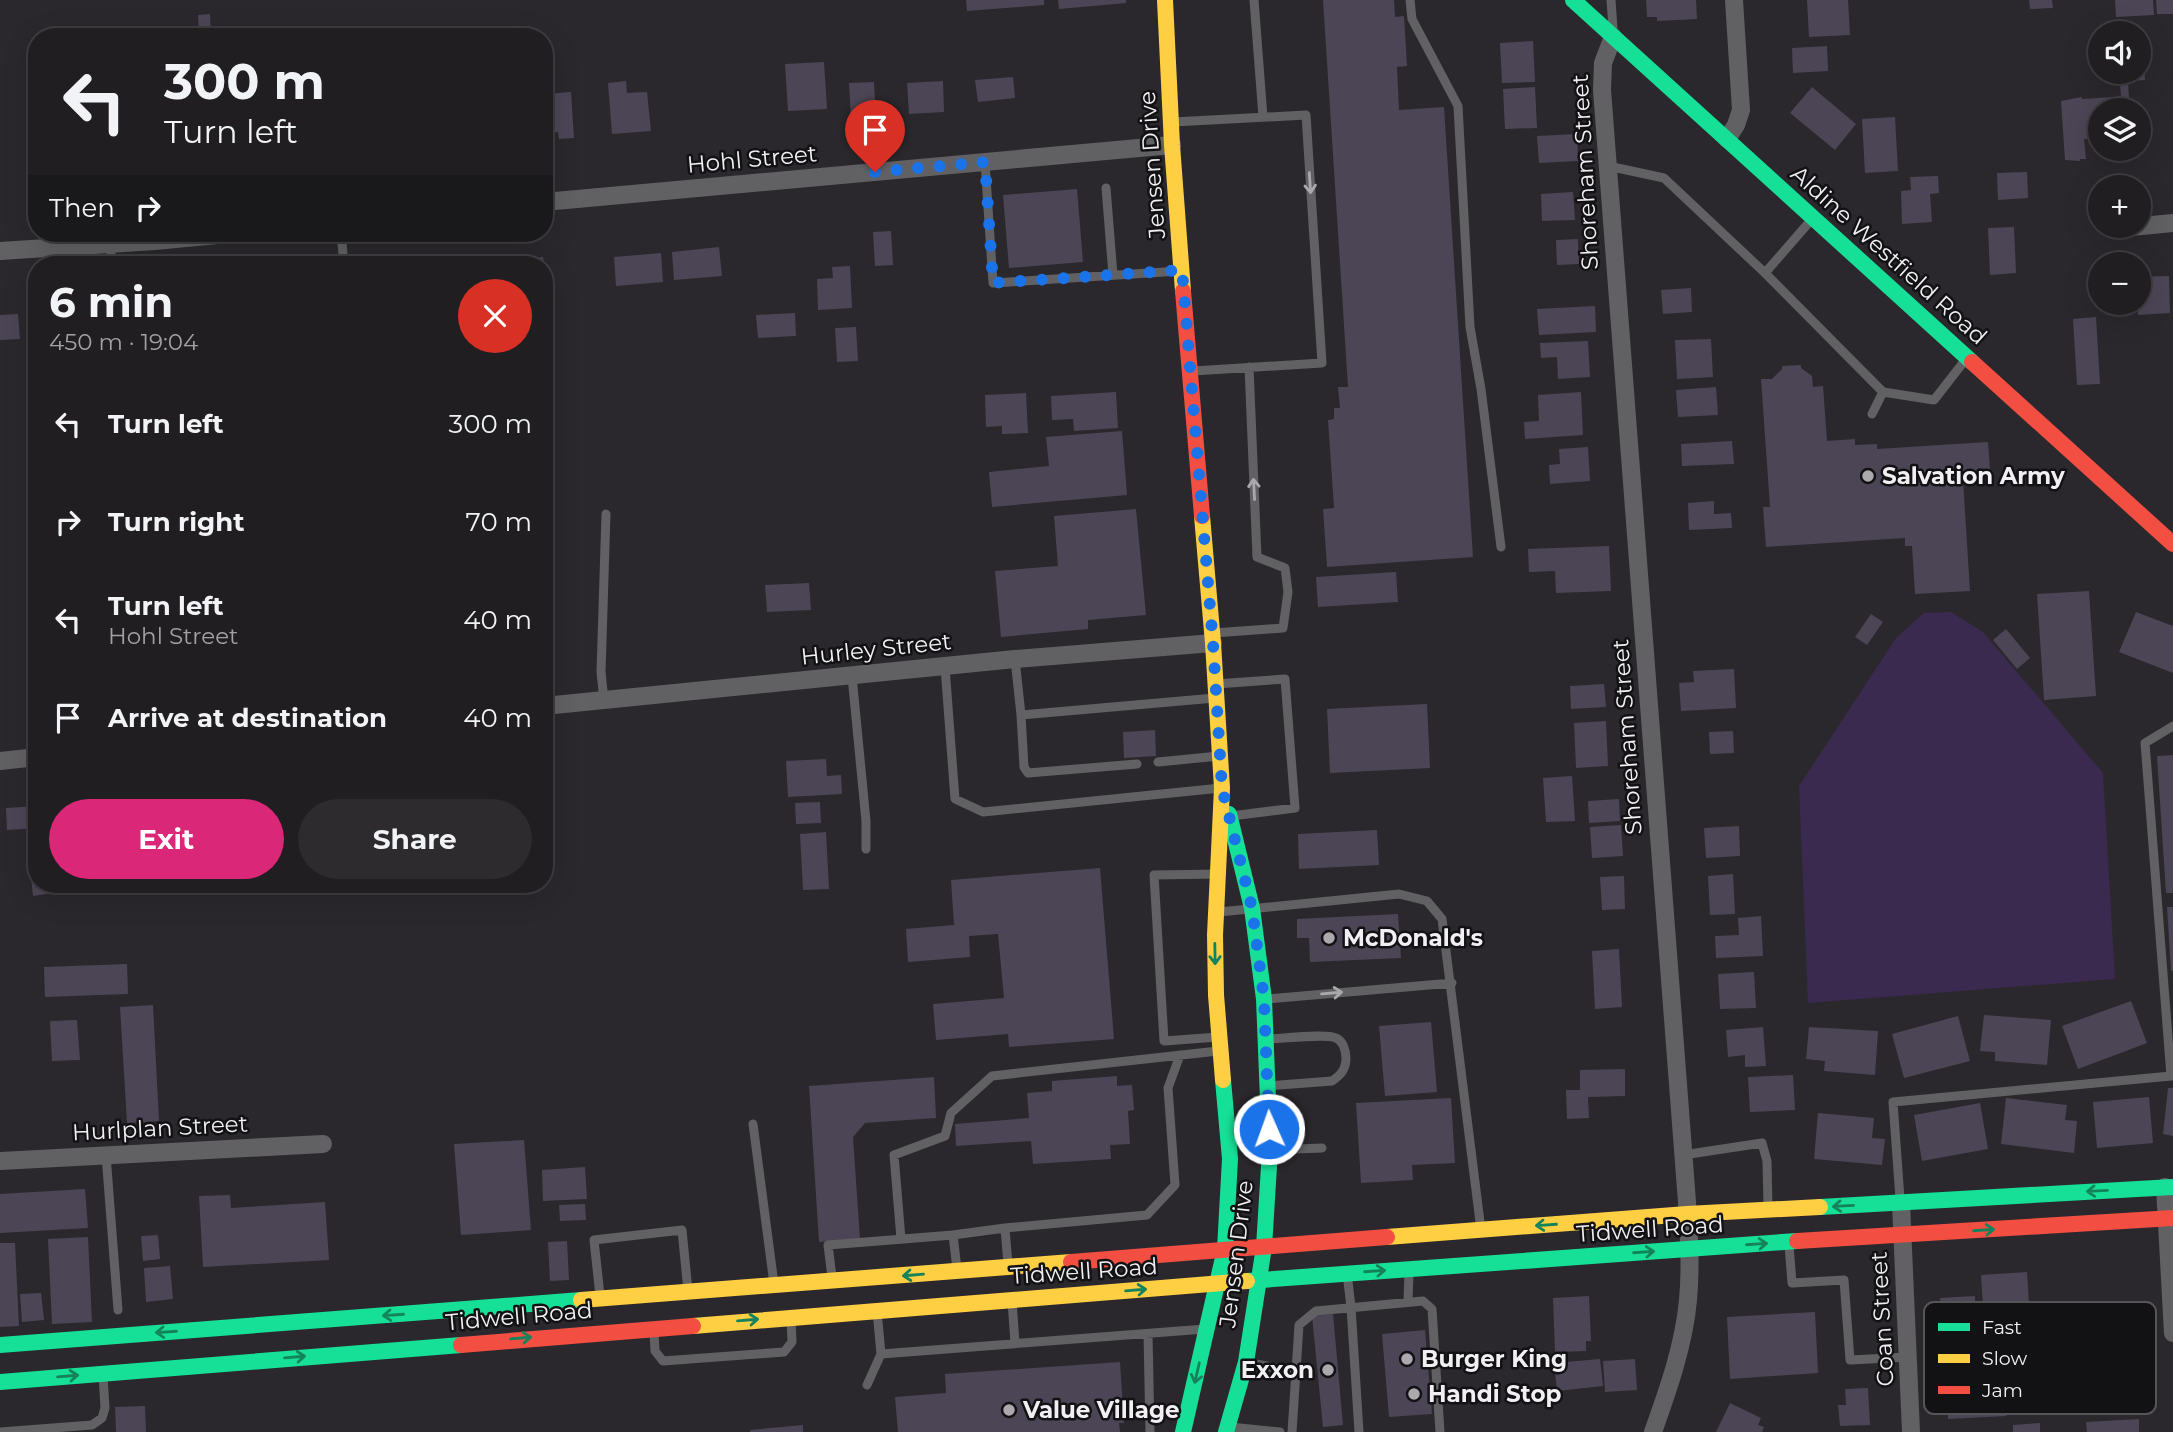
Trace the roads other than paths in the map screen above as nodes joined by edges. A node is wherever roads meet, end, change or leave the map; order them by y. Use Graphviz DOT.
graph roads {
  1 [pos="1165,0"];
  2 [pos="1254,0"];
  3 [pos="1410,0"];
  4 [pos="1573,0"];
  5 [pos="1611,0"];
  6 [pos="1734,0"];
  7 [pos="1613,37"];
  8 [pos="1263,117"];
  9 [pos="1171,122"];
  10 [pos="1727,139"];
  11 [pos="1172,145"];
  12 [pos="985,162"];
  13 [pos="1608,166"];
  14 [pos="1107,188"];
  15 [pos="553,201"];
  16 [pos="1814,218"];
  17 [pos="2173,223"];
  18 [pos="2151,225"];
  19 [pos="133,242"];
  20 [pos="110,244"];
  21 [pos="0,251"];
  22 [pos="111,256"];
  23 [pos="1182,270"];
  24 [pos="1765,273"];
  25 [pos="1113,275"];
  26 [pos="1968,358"];
  27 [pos="1250,368"];
  28 [pos="1189,372"];
  29 [pos="1883,392"];
  30 [pos="1872,414"];
  31 [pos="606,514"];
  32 [pos="2173,544"];
  33 [pos="1501,547"];
  34 [pos="1213,638"];
  35 [pos="1015,659"];
  36 [pos="945,667"];
  37 [pos="852,676"];
  38 [pos="1216,691"];
  39 [pos="604,701"];
  40 [pos="553,705"];
  41 [pos="1021,715"];
  42 [pos="2173,726"];
  43 [pos="1220,756"];
  44 [pos="28,758"];
  45 [pos="0,761"];
  46 [pos="1158,762"];
  47 [pos="1137,764"];
  48 [pos="1222,788"];
  49 [pos="1230,816"];
  50 [pos="866,849"];
  51 [pos="1219,874"];
  52 [pos="1252,908"];
  53 [pos="1217,912"];
  54 [pos="1452,983"];
  55 [pos="1264,999"];
  56 [pos="1266,1039"];
  57 [pos="1220,1044"];
  58 [pos="1180,1055"];
  59 [pos="2172,1076"];
  60 [pos="1268,1086"];
  61 [pos="753,1124"];
  62 [pos="323,1144"];
  63 [pos="1322,1147"];
  64 [pos="1270,1150"];
  65 [pos="1683,1155"];
  66 [pos="106,1156"];
  67 [pos="0,1161"];
  68 [pos="2169,1187"];
  69 [pos="1901,1203"];
  70 [pos="1768,1210"];
  71 [pos="1688,1214"];
  72 [pos="2170,1218"];
  73 [pos="1005,1228"];
  74 [pos="1482,1230"];
  75 [pos="953,1235"];
  76 [pos="1902,1236"];
  77 [pos="901,1239"];
  78 [pos="1789,1242"];
  79 [pos="1264,1247"];
  80 [pos="1689,1248"];
  81 [pos="1225,1249"];
  82 [pos="1409,1269"];
  83 [pos="957,1271"];
  84 [pos="1347,1273"];
  85 [pos="1258,1280"];
  86 [pos="832,1281"];
  87 [pos="1010,1283"];
  88 [pos="1218,1283"];
  89 [pos="2172,1283"];
  90 [pos="774,1286"];
  91 [pos="688,1292"];
  92 [pos="858,1295"];
  93 [pos="600,1299"];
  94 [pos="1408,1302"];
  95 [pos="1352,1307"];
  96 [pos="118,1310"];
  97 [pos="877,1310"];
  98 [pos="652,1312"];
  99 [pos="790,1317"];
  100 [pos="431,1329"];
  101 [pos="1207,1329"];
  102 [pos="2173,1333"];
  103 [pos="1148,1334"];
  104 [pos="1015,1343"];
  105 [pos="0,1345"];
  106 [pos="202,1347"];
  107 [pos="881,1354"];
  108 [pos="1909,1357"];
  109 [pos="1246,1362"];
  110 [pos="1296,1372"];
  111 [pos="103,1373"];
  112 [pos="0,1382"];
  113 [pos="867,1385"];
  114 [pos="1227,1430"];
  115 [pos="1268,1431"];
  116 [pos="0,1432"];
  117 [pos="1150,1432"];
  118 [pos="1183,1432"];
  119 [pos="1280,1432"];
  120 [pos="1292,1432"];
  121 [pos="1359,1432"];
  122 [pos="1440,1432"];
  123 [pos="1653,1432"];
  124 [pos="1911,1432"];
  1 -- 9 [label="main road, Jensen Drive"];
  2 -- 8 [label="lane"];
  3 -- 33 [label="lane"];
  4 -- 7 [label="main road, Aldine Westfield Road"];
  5 -- 7 [label="lane"];
  6 -- 10 [label="street"];
  7 -- 10 [label="main road, Aldine Westfield Road"];
  7 -- 13 [label="street, Shoreham Street"];
  8 -- 9 [label="lane"];
  8 -- 27 [label="lane, one-way"];
  9 -- 11 [label="main road, Jensen Drive"];
  10 -- 16 [label="main road, Aldine Westfield Road"];
  11 -- 12 [label="street, Hohl Street"];
  11 -- 23 [label="main road, Jensen Drive"];
  12 -- 15 [label="street, Hohl Street"];
  12 -- 25 [label="lane"];
  13 -- 24 [label="lane"];
  13 -- 65 [label="street, Shoreham Street"];
  14 -- 25 [label="lane"];
  16 -- 24 [label="lane"];
  16 -- 26 [label="main road, Aldine Westfield Road"];
  17 -- 18 [label="street"];
  19 -- 20 [label="street"];
  20 -- 21 [label="street"];
  20 -- 22 [label="lane"];
  23 -- 25 [label="lane"];
  23 -- 28 [label="main road, Jensen Drive"];
  24 -- 29 [label="lane"];
  26 -- 29 [label="lane"];
  26 -- 32 [label="main road, Aldine Westfield Road"];
  27 -- 28 [label="lane"];
  34 -- 27 [label="lane, one-way"];
  28 -- 34 [label="main road, Jensen Drive"];
  29 -- 30 [label="lane"];
  31 -- 39 [label="lane"];
  34 -- 35 [label="street, Hurley Street"];
  34 -- 38 [label="main road, Jensen Drive"];
  35 -- 36 [label="street, Hurley Street"];
  35 -- 41 [label="lane"];
  36 -- 37 [label="street, Hurley Street"];
  36 -- 48 [label="lane"];
  37 -- 39 [label="street, Hurley Street"];
  37 -- 50 [label="lane"];
  38 -- 41 [label="lane"];
  38 -- 43 [label="main road, Jensen Drive"];
  38 -- 49 [label="lane"];
  39 -- 40 [label="street, Hurley Street"];
  41 -- 47 [label="lane"];
  42 -- 59 [label="lane"];
  43 -- 46 [label="lane"];
  43 -- 48 [label="main road, Jensen Drive"];
  44 -- 45 [label="street"];
  48 -- 49 [label="main road, Jensen Drive"];
  48 -- 51 [label="main road, Jensen Drive"];
  49 -- 52 [label="main road, Jensen Drive"];
  51 -- 53 [label="main road, Jensen Drive"];
  51 -- 57 [label="lane"];
  52 -- 53 [label="lane"];
  52 -- 54 [label="lane"];
  52 -- 55 [label="main road, Jensen Drive"];
  53 -- 57 [label="main road, Jensen Drive, one-way"];
  55 -- 54 [label="lane, one-way"];
  54 -- 74 [label="lane"];
  55 -- 56 [label="main road, Jensen Drive"];
  56 -- 60 [label="main road, Jensen Drive"];
  56 -- 60 [label="lane"];
  57 -- 58 [label="lane"];
  57 -- 81 [label="main road, Jensen Drive"];
  58 -- 73 [label="lane"];
  58 -- 77 [label="lane"];
  59 -- 69 [label="lane"];
  60 -- 64 [label="main road, Jensen Drive"];
  61 -- 90 [label="lane"];
  62 -- 66 [label="street, Hurlplan Street"];
  63 -- 64 [label="lane"];
  64 -- 79 [label="main road, Jensen Drive"];
  65 -- 70 [label="lane"];
  65 -- 71 [label="street, Shoreham Street"];
  66 -- 67 [label="street, Hurlplan Street"];
  66 -- 96 [label="lane"];
  68 -- 69 [label="main road, Tidwell Road, one-way"];
  68 -- 72 [label="street"];
  69 -- 70 [label="main road, Tidwell Road, one-way"];
  69 -- 76 [label="street, Coan Street"];
  70 -- 71 [label="main road, Tidwell Road"];
  71 -- 74 [label="main road, Tidwell Road, one-way"];
  71 -- 80 [label="street, Shoreham Street"];
  76 -- 72 [label="main road, Tidwell Road, one-way"];
  72 -- 89 [label="street"];
  73 -- 75 [label="lane"];
  73 -- 87 [label="lane"];
  74 -- 79 [label="main road, Tidwell Road"];
  75 -- 77 [label="lane"];
  75 -- 83 [label="lane"];
  76 -- 78 [label="main road, Tidwell Road"];
  76 -- 108 [label="street, Coan Street"];
  77 -- 86 [label="lane"];
  80 -- 78 [label="main road, Tidwell Road, one-way"];
  78 -- 108 [label="lane"];
  79 -- 81 [label="main road, Tidwell Road"];
  79 -- 85 [label="main road, Jensen Drive"];
  82 -- 80 [label="main road, Tidwell Road, one-way"];
  80 -- 123 [label="street, Shoreham Street"];
  81 -- 87 [label="main road, Tidwell Road"];
  81 -- 88 [label="main road, Jensen Drive"];
  84 -- 82 [label="main road, Tidwell Road, one-way"];
  82 -- 94 [label="lane"];
  83 -- 87 [label="main road, Tidwell Road"];
  83 -- 92 [label="main road, Tidwell Road, one-way"];
  84 -- 85 [label="main road, Tidwell Road"];
  84 -- 95 [label="lane"];
  85 -- 88 [label="main road, Tidwell Road"];
  85 -- 109 [label="main road, Jensen Drive"];
  86 -- 90 [label="main road, Tidwell Road"];
  86 -- 92 [label="main road, Tidwell Road"];
  87 -- 88 [label="main road, Tidwell Road, one-way"];
  87 -- 97 [label="main road, Tidwell Road"];
  87 -- 104 [label="lane"];
  88 -- 101 [label="main road, Jensen Drive"];
  89 -- 102 [label="street"];
  90 -- 91 [label="main road, Tidwell Road"];
  91 -- 93 [label="lane"];
  91 -- 98 [label="main road, Tidwell Road"];
  92 -- 97 [label="main road, Tidwell Road"];
  92 -- 99 [label="main road, Tidwell Road"];
  93 -- 98 [label="main road, Tidwell Road"];
  93 -- 100 [label="main road, Tidwell Road"];
  94 -- 95 [label="lane"];
  94 -- 122 [label="lane"];
  95 -- 110 [label="lane"];
  95 -- 121 [label="lane"];
  97 -- 107 [label="lane"];
  98 -- 99 [label="main road, Tidwell Road, one-way"];
  98 -- 99 [label="lane"];
  100 -- 98 [label="main road, Tidwell Road, one-way"];
  100 -- 106 [label="main road, Tidwell Road, one-way"];
  106 -- 100 [label="main road, Tidwell Road, one-way"];
  101 -- 103 [label="lane"];
  101 -- 118 [label="main road, Jensen Drive, one-way"];
  103 -- 104 [label="lane"];
  103 -- 117 [label="lane"];
  104 -- 107 [label="lane"];
  106 -- 105 [label="main road, Tidwell Road, one-way"];
  106 -- 111 [label="main road, Tidwell Road"];
  107 -- 113 [label="lane"];
  108 -- 124 [label="street, Coan Street"];
  109 -- 110 [label="lane"];
  109 -- 114 [label="main road, Jensen Drive"];
  110 -- 120 [label="lane"];
  112 -- 111 [label="main road, Tidwell Road, one-way"];
  111 -- 116 [label="lane"];
  114 -- 115 [label="lane"];
  115 -- 119 [label="lane"];
}
